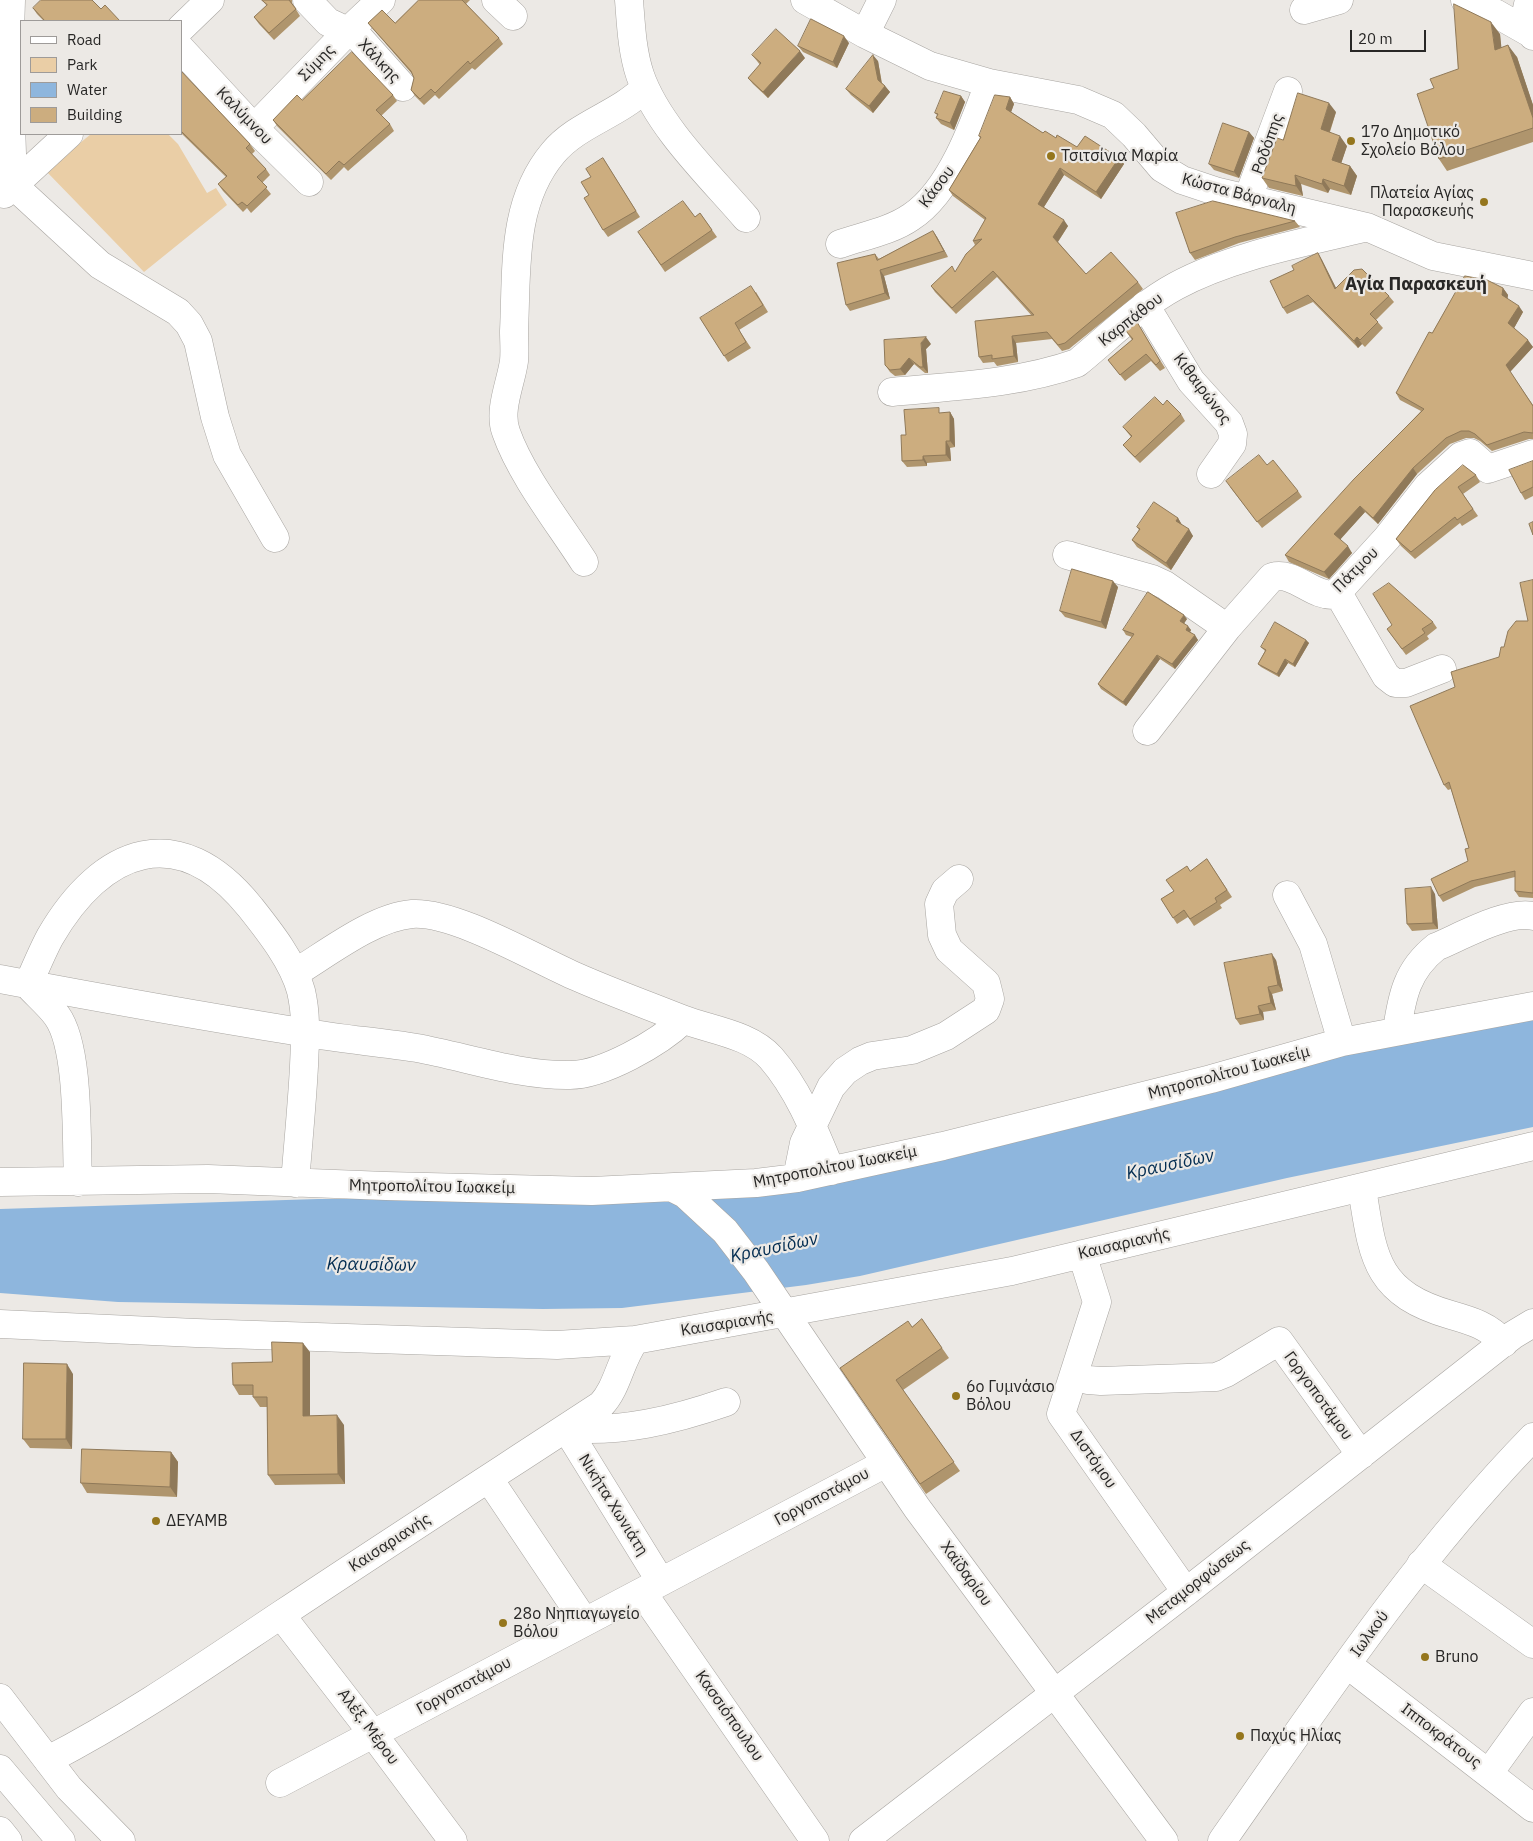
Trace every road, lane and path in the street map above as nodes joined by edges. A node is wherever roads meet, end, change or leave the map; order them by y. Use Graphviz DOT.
graph roads {
  1 [pos="11,0"];
  2 [pos="210,0"];
  3 [pos="308,0"];
  4 [pos="381,0"];
  5 [pos="629,0"];
  6 [pos="805,0"];
  7 [pos="882,0"];
  8 [pos="1339,0"];
  9 [pos="1465,0"];
  10 [pos="1529,0"];
  11 [pos="1304,10"];
  12 [pos="182,27"];
  13 [pos="347,32"];
  14 [pos="865,34"];
  15 [pos="1532,35"];
  16 [pos="182,50"];
  17 [pos="989,83"];
  18 [pos="403,87"];
  19 [pos="646,88"];
  20 [pos="1288,90"];
  21 [pos="254,128"];
  22 [pos="68,135"];
  23 [pos="309,182"];
  24 [pos="7,191"];
  25 [pos="1248,198"];
  26 [pos="746,218"];
  27 [pos="1367,227"];
  28 [pos="840,244"];
  29 [pos="1533,276"];
  30 [pos="1145,305"];
  31 [pos="892,392"];
  32 [pos="1533,454"];
  33 [pos="1211,474"];
  34 [pos="275,538"];
  35 [pos="1067,555"];
  36 [pos="584,562"];
  37 [pos="1338,593"];
  38 [pos="1227,628"];
  39 [pos="1442,669"];
  40 [pos="1147,731"];
  41 [pos="958,879"];
  42 [pos="1287,895"];
  43 [pos="1533,916"];
  44 [pos="295,972"];
  45 [pos="0,979"];
  46 [pos="28,985"];
  47 [pos="1533,1006"];
  48 [pos="683,1020"];
  49 [pos="1397,1030"];
  50 [pos="306,1033"];
  51 [pos="1342,1042"];
  52 [pos="812,1127"];
  53 [pos="1533,1146"];
  54 [pos="831,1171"];
  55 [pos="797,1178"];
  56 [pos="0,1182"];
  57 [pos="78,1182"];
  58 [pos="295,1183"];
  59 [pos="1362,1188"];
  60 [pos="680,1191"];
  61 [pos="1082,1254"];
  62 [pos="780,1308"];
  63 [pos="1533,1323"];
  64 [pos="0,1324"];
  65 [pos="635,1340"];
  66 [pos="1504,1343"];
  67 [pos="1074,1375"];
  68 [pos="726,1402"];
  69 [pos="566,1428"];
  70 [pos="1533,1437"];
  71 [pos="1361,1454"];
  72 [pos="886,1463"];
  73 [pos="489,1478"];
  74 [pos="1420,1564"];
  75 [pos="652,1587"];
  76 [pos="1186,1592"];
  77 [pos="280,1615"];
  78 [pos="585,1622"];
  79 [pos="1533,1644"];
  80 [pos="1348,1665"];
  81 [pos="1055,1694"];
  82 [pos="0,1698"];
  83 [pos="1533,1712"];
  84 [pos="373,1734"];
  85 [pos="48,1760"];
  86 [pos="0,1769"];
  87 [pos="1489,1773"];
  88 [pos="280,1783"];
  89 [pos="1533,1808"];
  90 [pos="0,1831"];
  91 [pos="8,1841"];
  92 [pos="61,1841"];
  93 [pos="121,1841"];
  94 [pos="453,1841"];
  95 [pos="815,1841"];
  96 [pos="863,1841"];
  97 [pos="1164,1841"];
  98 [pos="1222,1841"];
  1 -- 24 [label="street"];
  2 -- 12 [label="street"];
  3 -- 13 [label="street, Χάλκης"];
  4 -- 13 [label="street, Σύμης"];
  5 -- 19 [label="street"];
  6 -- 14 [label="street, Κώστα Βάρναλη"];
  7 -- 14 [label="street"];
  8 -- 11 [label="street"];
  9 -- 15 [label="street"];
  10 -- 15 [label="street"];
  13 -- 18 [label="street, Χάλκης"];
  13 -- 21 [label="street, Σύμης"];
  14 -- 17 [label="street, Κώστα Βάρναλη"];
  16 -- 21 [label="street, Καλύμνου"];
  17 -- 25 [label="street, Κώστα Βάρναλη"];
  17 -- 28 [label="street, Κάσου"];
  19 -- 26 [label="street"];
  19 -- 36 [label="street"];
  20 -- 25 [label="street, Ροδόπης"];
  21 -- 23 [label="street, Καλύμνου"];
  22 -- 24 [label="street"];
  24 -- 34 [label="street"];
  25 -- 27 [label="street, Κώστα Βάρναλη"];
  27 -- 29 [label="street, Κώστα Βάρναλη"];
  27 -- 30 [label="street, Καρπάθου"];
  30 -- 31 [label="street, Καρπάθου"];
  30 -- 33 [label="street, Κιθαιρώνος"];
  32 -- 37 [label="street, Πάτμου"];
  35 -- 38 [label="street"];
  37 -- 38 [label="street, Πάτμου"];
  37 -- 39 [label="street"];
  38 -- 40 [label="street, Πάτμου"];
  41 -- 52 [label="street"];
  42 -- 51 [label="street"];
  43 -- 49 [label="street"];
  44 -- 46 [label="street"];
  44 -- 48 [label="street"];
  44 -- 50 [label="street"];
  45 -- 46 [label="street"];
  46 -- 50 [label="street"];
  46 -- 57 [label="street"];
  47 -- 49 [label="street, Μητροπολίτου Ιωακείμ"];
  48 -- 50 [label="street"];
  48 -- 52 [label="street"];
  49 -- 51 [label="street, Μητροπολίτου Ιωακείμ"];
  50 -- 58 [label="street"];
  51 -- 54 [label="street, Μητροπολίτου Ιωακείμ"];
  52 -- 54 [label="street"];
  52 -- 55 [label="street"];
  53 -- 59 [label="street, Καισαριανής"];
  54 -- 55 [label="street, Μητροπολίτου Ιωακείμ"];
  55 -- 60 [label="street, Μητροπολίτου Ιωακείμ"];
  56 -- 57 [label="street, Μητροπολίτου Ιωακείμ"];
  57 -- 58 [label="street, Μητροπολίτου Ιωακείμ"];
  58 -- 60 [label="street, Μητροπολίτου Ιωακείμ"];
  59 -- 61 [label="street, Καισαριανής"];
  59 -- 66 [label="street"];
  60 -- 62 [label="street, Χαϊδαρίου"];
  61 -- 62 [label="street, Καισαριανής"];
  61 -- 67 [label="street, Διστόμου"];
  62 -- 65 [label="street, Καισαριανής"];
  62 -- 72 [label="street, Χαϊδαρίου"];
  63 -- 66 [label="street, Μεταμορφώσεως"];
  64 -- 65 [label="street"];
  65 -- 69 [label="street, Καισαριανής"];
  66 -- 71 [label="street, Μεταμορφώσεως"];
  67 -- 71 [label="street, Γοργοποτάμου"];
  67 -- 76 [label="street, Διστόμου"];
  68 -- 69 [label="street"];
  69 -- 73 [label="street, Καισαριανής"];
  69 -- 75 [label="street, Νικήτα Χωνιάτη"];
  70 -- 74 [label="street, Ιωλκού"];
  71 -- 76 [label="street, Μεταμορφώσεως"];
  72 -- 75 [label="street, Γοργοποτάμου"];
  72 -- 81 [label="street, Χαϊδαρίου"];
  73 -- 77 [label="street, Καισαριανής"];
  73 -- 78 [label="street"];
  74 -- 79 [label="street"];
  74 -- 80 [label="street, Ιωλκού"];
  75 -- 78 [label="street, Γοργοποτάμου"];
  75 -- 95 [label="street, Κασσιόπουλου"];
  76 -- 81 [label="street, Μεταμορφώσεως"];
  77 -- 84 [label="street, Αλέξ. Μέρου"];
  77 -- 85 [label="street, Καισαριανής"];
  78 -- 84 [label="street, Γοργοποτάμου"];
  80 -- 87 [label="street, Ιπποκράτους"];
  80 -- 98 [label="street, Ιωλκού"];
  81 -- 96 [label="street, Μεταμορφώσεως"];
  81 -- 97 [label="street, Χαϊδαρίου"];
  82 -- 85 [label="street"];
  83 -- 87 [label="street"];
  84 -- 88 [label="street, Γοργοποτάμου"];
  84 -- 94 [label="street, Αλέξ. Μέρου"];
  85 -- 93 [label="street"];
  86 -- 92 [label="street"];
  87 -- 89 [label="street, Ιπποκράτους"];
  90 -- 91 [label="street"];
}
